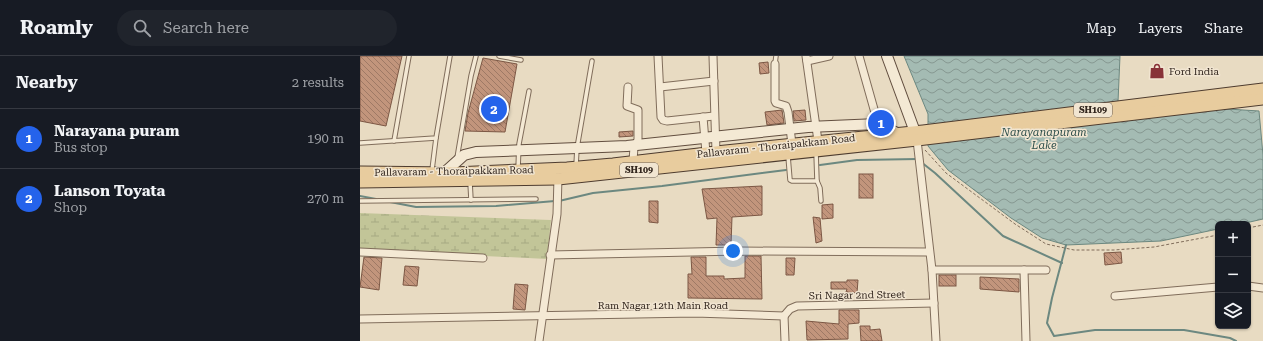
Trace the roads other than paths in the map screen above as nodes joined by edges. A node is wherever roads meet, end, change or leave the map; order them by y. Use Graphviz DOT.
graph roads {
  1 [pos="409,56"];
  2 [pos="450,56"];
  3 [pos="476,56"];
  4 [pos="499,56"];
  5 [pos="658,56"];
  6 [pos="714,56"];
  7 [pos="776,56"];
  8 [pos="829,56"];
  9 [pos="859,56"];
  10 [pos="887,56"];
  11 [pos="807,59"];
  12 [pos="521,60"];
  13 [pos="592,61"];
  14 [pos="775,64"];
  15 [pos="714,81"];
  16 [pos="628,87"];
  17 [pos="660,87"];
  18 [pos="1263,89"];
  19 [pos="529,91"];
  20 [pos="1263,99"];
  21 [pos="714,116"];
  22 [pos="703,117"];
  23 [pos="878,124"];
  24 [pos="817,127"];
  25 [pos="790,129"];
  26 [pos="897,133"];
  27 [pos="881,135"];
  28 [pos="916,136"];
  29 [pos="715,137"];
  30 [pos="436,138"];
  31 [pos="704,138"];
  32 [pos="394,141"];
  33 [pos="360,143"];
  34 [pos="635,144"];
  35 [pos="817,146"];
  36 [pos="577,148"];
  37 [pos="790,149"];
  38 [pos="519,151"];
  39 [pos="711,152"];
  40 [pos="634,161"];
  41 [pos="576,168"];
  42 [pos="452,169"];
  43 [pos="518,170"];
  44 [pos="360,172"];
  45 [pos="431,173"];
  46 [pos="558,174"];
  47 [pos="470,180"];
  48 [pos="817,180"];
  49 [pos="360,182"];
  50 [pos="536,199"];
  51 [pos="470,200"];
  52 [pos="360,201"];
  53 [pos="821,201"];
  54 [pos="360,252"];
  55 [pos="929,252"];
  56 [pos="550,255"];
  57 [pos="483,258"];
  58 [pos="932,270"];
  59 [pos="1024,270"];
  60 [pos="1046,270"];
  61 [pos="1251,286"];
  62 [pos="1215,287"];
  63 [pos="1263,288"];
  64 [pos="1115,296"];
  65 [pos="934,303"];
  66 [pos="543,316"];
  67 [pos="784,316"];
  68 [pos="360,319"];
  69 [pos="539,341"];
  70 [pos="785,341"];
  71 [pos="936,341"];
  72 [pos="1026,341"];
  1 -- 32 [label="lane"];
  2 -- 30 [label="lane"];
  3 -- 42 [label="lane"];
  4 -- 12 [label="lane"];
  5 -- 17 [label="street"];
  6 -- 15 [label="street"];
  7 -- 14 [label="lane"];
  8 -- 11 [label="street"];
  9 -- 23 [label="street"];
  10 -- 28 [label="street"];
  11 -- 24 [label="street"];
  13 -- 36 [label="lane"];
  14 -- 25 [label="street"];
  15 -- 17 [label="street"];
  15 -- 21 [label="street"];
  16 -- 34 [label="street"];
  17 -- 22 [label="street"];
  18 -- 28 [label="main road, Pallavaram - Thoraipakkam Road / SH109"];
  19 -- 38 [label="lane"];
  20 -- 28 [label="main road, Pallavaram - Thoraipakkam Road / SH109"];
  21 -- 22 [label="street"];
  21 -- 29 [label="street"];
  22 -- 31 [label="street"];
  23 -- 24 [label="street"];
  23 -- 26 [label="street"];
  23 -- 27 [label="street"];
  24 -- 25 [label="street"];
  24 -- 35 [label="street"];
  25 -- 29 [label="street"];
  25 -- 37 [label="street"];
  26 -- 27 [label="main road, Pallavaram - Thoraipakkam Road / SH109"];
  26 -- 28 [label="main road, Pallavaram - Thoraipakkam Road / SH109"];
  27 -- 35 [label="main road, Pallavaram - Thoraipakkam Road / SH109"];
  28 -- 35 [label="main road, Pallavaram - Thoraipakkam Road / SH109"];
  28 -- 55 [label="street"];
  29 -- 31 [label="street"];
  29 -- 39 [label="street"];
  30 -- 32 [label="lane"];
  30 -- 45 [label="lane"];
  31 -- 34 [label="street"];
  31 -- 39 [label="street"];
  32 -- 33 [label="lane"];
  34 -- 36 [label="street"];
  34 -- 40 [label="street"];
  35 -- 37 [label="main road, Pallavaram - Thoraipakkam Road / SH109"];
  35 -- 48 [label="lane"];
  36 -- 38 [label="street"];
  36 -- 41 [label="lane"];
  37 -- 39 [label="main road, Pallavaram - Thoraipakkam Road / SH109"];
  37 -- 46 [label="main road, Pallavaram - Thoraipakkam Road / SH109"];
  37 -- 48 [label="lane"];
  38 -- 42 [label="street"];
  38 -- 43 [label="lane"];
  39 -- 40 [label="main road, Pallavaram - Thoraipakkam Road / SH109"];
  40 -- 41 [label="main road, Pallavaram - Thoraipakkam Road / SH109"];
  41 -- 46 [label="main road, Pallavaram - Thoraipakkam Road / SH109"];
  42 -- 43 [label="main road, Pallavaram - Thoraipakkam Road / SH109"];
  42 -- 45 [label="main road, Pallavaram - Thoraipakkam Road / SH109"];
  43 -- 46 [label="main road, Pallavaram - Thoraipakkam Road / SH109"];
  44 -- 45 [label="main road, Pallavaram - Thoraipakkam Road / SH109"];
  46 -- 47 [label="main road, Pallavaram - Thoraipakkam Road / SH109"];
  46 -- 56 [label="street"];
  47 -- 49 [label="main road, Pallavaram - Thoraipakkam Road / SH109"];
  47 -- 51 [label="lane"];
  48 -- 53 [label="lane"];
  50 -- 51 [label="lane"];
  51 -- 52 [label="lane"];
  54 -- 57 [label="street"];
  55 -- 56 [label="street"];
  55 -- 58 [label="street"];
  56 -- 66 [label="street"];
  58 -- 59 [label="street"];
  58 -- 65 [label="street"];
  59 -- 60 [label="street"];
  59 -- 72 [label="street"];
  61 -- 63 [label="street"];
  62 -- 64 [label="street"];
  65 -- 67 [label="street, Sri Nagar 2nd Street"];
  65 -- 71 [label="street"];
  66 -- 67 [label="street, Ram Nagar 12th Main Road"];
  66 -- 68 [label="street, Ram Nagar 12th Main Road"];
  66 -- 69 [label="street"];
  67 -- 70 [label="street"];
}
